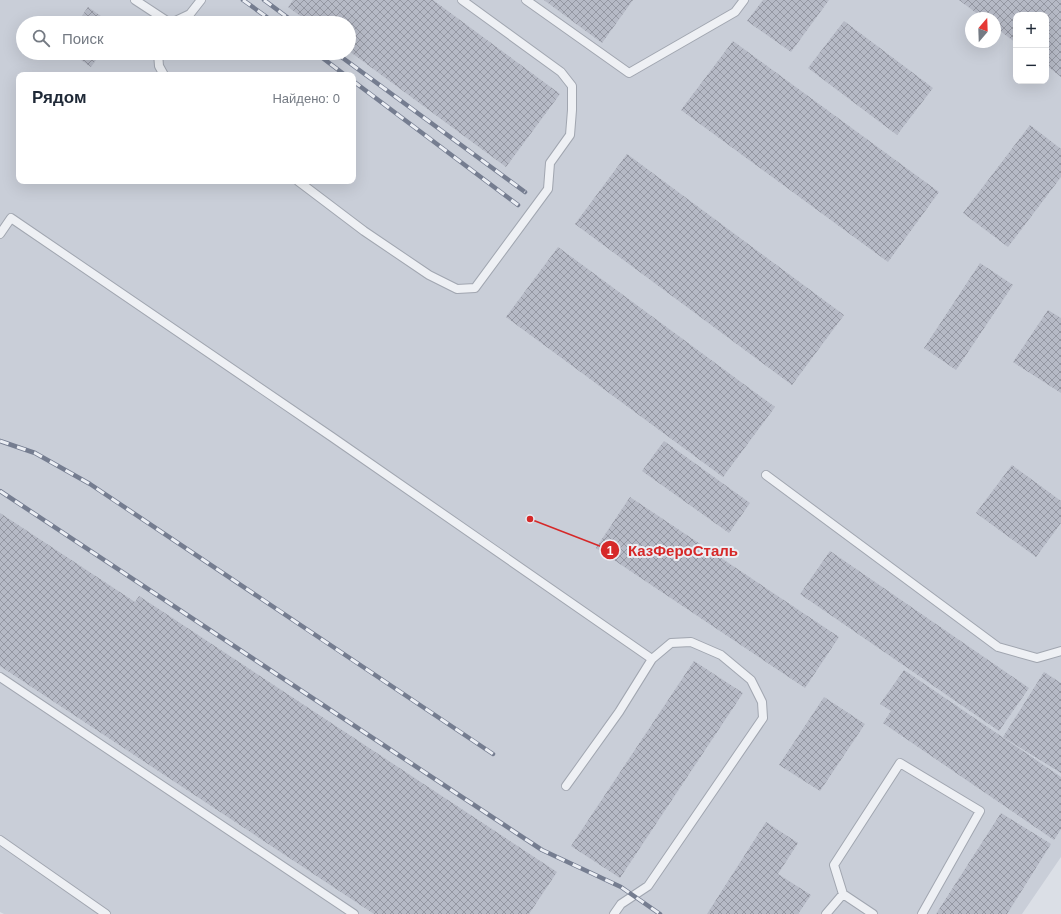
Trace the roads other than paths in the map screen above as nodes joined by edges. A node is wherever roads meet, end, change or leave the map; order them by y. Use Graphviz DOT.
graph roads {
  1 [pos="135,0"];
  2 [pos="201,0"];
  3 [pos="462,0"];
  4 [pos="526,0"];
  5 [pos="744,0"];
  6 [pos="160,16"];
  7 [pos="186,16"];
  8 [pos="159,60"];
  9 [pos="162,72"];
  10 [pos="302,184"];
  11 [pos="0,234"];
  12 [pos="766,475"];
  13 [pos="1061,651"];
  14 [pos="652,659"];
  15 [pos="0,677"];
  16 [pos="566,786"];
  17 [pos="0,840"];
  18 [pos="843,894"];
  19 [pos="106,914"];
  20 [pos="354,914"];
  21 [pos="614,914"];
  22 [pos="826,914"];
  23 [pos="873,914"];
  24 [pos="922,914"];
  1 -- 6 [label="lane"];
  2 -- 7 [label="lane"];
  3 -- 10 [label="lane"];
  4 -- 5 [label="lane"];
  8 -- 9 [label="lane"];
  11 -- 14 [label="lane"];
  12 -- 13 [label="lane"];
  14 -- 16 [label="lane"];
  14 -- 21 [label="lane"];
  15 -- 20 [label="lane"];
  17 -- 19 [label="lane"];
  18 -- 22 [label="lane"];
  18 -- 23 [label="lane"];
  18 -- 24 [label="lane"];
}
